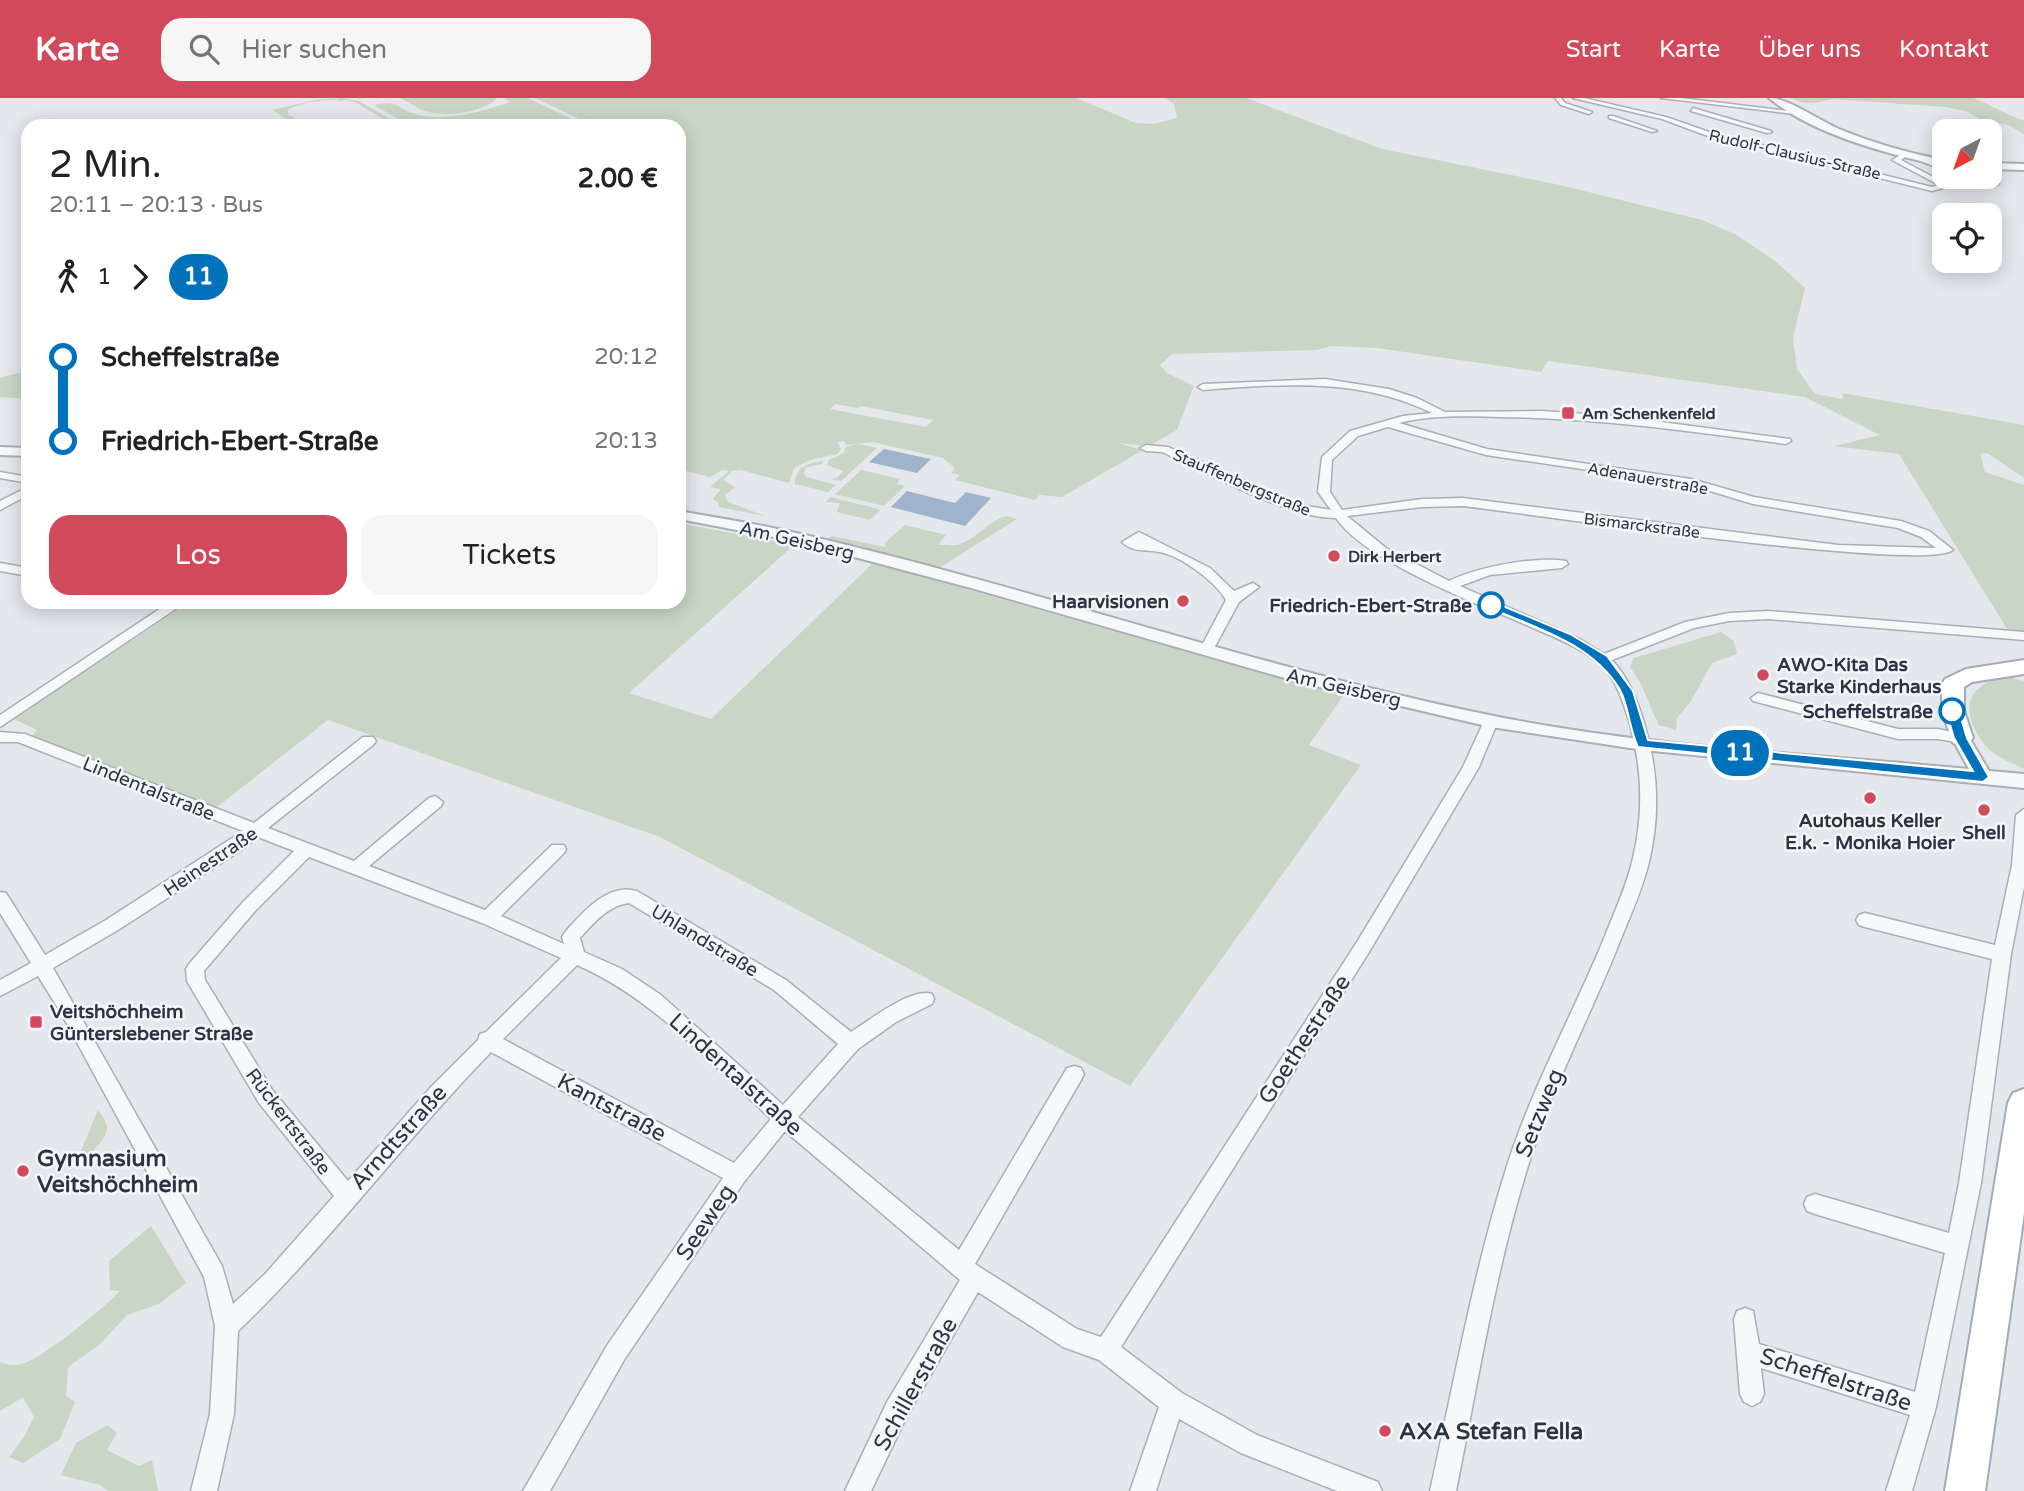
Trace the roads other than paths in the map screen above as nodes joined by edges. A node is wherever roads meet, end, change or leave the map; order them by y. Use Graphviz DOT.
graph roads {
  1 [pos="1558,98"];
  2 [pos="1576,98"];
  3 [pos="1664,98"];
  4 [pos="1773,98"];
  5 [pos="1655,99"];
  6 [pos="1794,112"];
  7 [pos="1595,113"];
  8 [pos="1606,116"];
  9 [pos="1654,131"];
  10 [pos="1769,132"];
  11 [pos="1906,154"];
  12 [pos="1917,158"];
  13 [pos="1932,161"];
  14 [pos="1932,164"];
  15 [pos="2002,166"];
  16 [pos="2024,167"];
  17 [pos="1203,387"];
  18 [pos="1440,413"];
  19 [pos="1387,423"];
  20 [pos="1786,441"];
  21 [pos="1146,448"];
  22 [pos="0,451"];
  23 [pos="21,452"];
  24 [pos="0,475"];
  25 [pos="21,479"];
  26 [pos="21,494"];
  27 [pos="0,506"];
  28 [pos="1338,513"];
  29 [pos="686,516"];
  30 [pos="1161,548"];
  31 [pos="1947,550"];
  32 [pos="1562,564"];
  33 [pos="0,567"];
  34 [pos="21,571"];
  35 [pos="1449,586"];
  36 [pos="1253,587"];
  37 [pos="1233,600"];
  38 [pos="164,609"];
  39 [pos="2024,636"];
  40 [pos="1206,651"];
  41 [pos="1603,659"];
  42 [pos="2024,667"];
  43 [pos="1986,672"];
  44 [pos="2024,677"];
  45 [pos="1758,698"];
  46 [pos="1491,721"];
  47 [pos="0,722"];
  48 [pos="10,737"];
  49 [pos="1961,738"];
  50 [pos="368,741"];
  51 [pos="1643,744"];
  52 [pos="1983,777"];
  53 [pos="2024,781"];
  54 [pos="435,802"];
  55 [pos="2024,815"];
  56 [pos="256,830"];
  57 [pos="307,849"];
  58 [pos="558,849"];
  59 [pos="356,868"];
  60 [pos="0,898"];
  61 [pos="488,918"];
  62 [pos="1865,920"];
  63 [pos="576,954"];
  64 [pos="2002,954"];
  65 [pos="41,966"];
  66 [pos="0,989"];
  67 [pos="925,999"];
  68 [pos="487,1040"];
  69 [pos="851,1044"];
  70 [pos="1074,1074"];
  71 [pos="2024,1102"];
  72 [pos="785,1119"];
  73 [pos="737,1175"];
  74 [pos="346,1195"];
  75 [pos="1815,1204"];
  76 [pos="1957,1246"];
  77 [pos="968,1272"];
  78 [pos="1745,1319"];
  79 [pos="228,1326"];
  80 [pos="1106,1350"];
  81 [pos="1748,1352"];
  82 [pos="1752,1394"];
  83 [pos="1173,1402"];
  84 [pos="1924,1407"];
  85 [pos="204,1491"];
  86 [pos="536,1491"];
  87 [pos="858,1491"];
  88 [pos="1143,1491"];
  89 [pos="1369,1491"];
  90 [pos="1443,1491"];
  91 [pos="1899,1491"];
  92 [pos="1965,1491"];
  1 -- 7 [label="street"];
  2 -- 11 [label="street, Rudolf-Clausius-Straße"];
  3 -- 6 [label="street"];
  4 -- 6 [label="street"];
  5 -- 10 [label="street"];
  6 -- 11 [label="street"];
  8 -- 9 [label="street"];
  11 -- 12 [label="street"];
  12 -- 13 [label="street"];
  12 -- 14 [label="street"];
  15 -- 16 [label="street"];
  17 -- 18 [label="street"];
  18 -- 19 [label="street"];
  18 -- 20 [label="street"];
  19 -- 28 [label="street"];
  19 -- 31 [label="street, Adenauerstraße"];
  21 -- 28 [label="street, Stauffenbergstraße"];
  22 -- 23 [label="street"];
  24 -- 25 [label="street"];
  26 -- 27 [label="street"];
  28 -- 31 [label="street, Bismarckstraße"];
  28 -- 35 [label="street"];
  29 -- 40 [label="street, Am Geisberg"];
  30 -- 37 [label="street"];
  32 -- 35 [label="street"];
  33 -- 34 [label="street"];
  35 -- 41 [label="street"];
  36 -- 37 [label="street"];
  37 -- 40 [label="street"];
  38 -- 47 [label="street"];
  39 -- 41 [label="street"];
  40 -- 46 [label="street, Am Geisberg"];
  41 -- 51 [label="street"];
  42 -- 43 [label="main road"];
  43 -- 44 [label="main road"];
  43 -- 49 [label="main road"];
  45 -- 49 [label="street"];
  46 -- 51 [label="street, Am Geisberg"];
  46 -- 80 [label="street, Goethestraße"];
  48 -- 56 [label="street, Lindentalstraße"];
  49 -- 52 [label="street"];
  50 -- 56 [label="street, Heinestraße"];
  51 -- 52 [label="street, Am Geisberg"];
  51 -- 90 [label="street, Setzweg"];
  52 -- 53 [label="street, Am Geisberg"];
  54 -- 59 [label="street"];
  55 -- 64 [label="street, Scheffelstraße"];
  56 -- 57 [label="street, Lindentalstraße"];
  56 -- 65 [label="street, Heinestraße"];
  57 -- 59 [label="street, Lindentalstraße"];
  57 -- 74 [label="street, Rückertstraße"];
  58 -- 61 [label="street"];
  59 -- 61 [label="street, Lindentalstraße"];
  60 -- 65 [label="street"];
  61 -- 63 [label="street, Lindentalstraße"];
  62 -- 64 [label="street"];
  63 -- 68 [label="street, Arndtstraße"];
  63 -- 69 [label="street, Uhlandstraße"];
  63 -- 72 [label="street, Lindentalstraße"];
  64 -- 76 [label="street, Scheffelstraße"];
  65 -- 66 [label="street, Heinestraße"];
  65 -- 79 [label="street"];
  67 -- 69 [label="street, Seeweg"];
  68 -- 73 [label="street, Kantstraße"];
  68 -- 74 [label="street, Arndtstraße"];
  69 -- 72 [label="street, Seeweg"];
  70 -- 77 [label="street"];
  71 -- 92 [label="main road"];
  72 -- 73 [label="street, Seeweg"];
  72 -- 77 [label="street, Lindentalstraße"];
  73 -- 86 [label="street, Seeweg"];
  74 -- 79 [label="street, Arndtstraße"];
  75 -- 76 [label="street"];
  76 -- 84 [label="street, Scheffelstraße"];
  77 -- 80 [label="street, Lindentalstraße"];
  77 -- 87 [label="street, Schillerstraße"];
  78 -- 81 [label="street, Scheffelstraße"];
  79 -- 85 [label="street"];
  80 -- 83 [label="street, Lindentalstraße"];
  81 -- 82 [label="street, Scheffelstraße"];
  81 -- 84 [label="street, Scheffelstraße"];
  83 -- 88 [label="street"];
  83 -- 89 [label="street, Lindentalstraße"];
  84 -- 91 [label="street, Scheffelstraße"];
}
